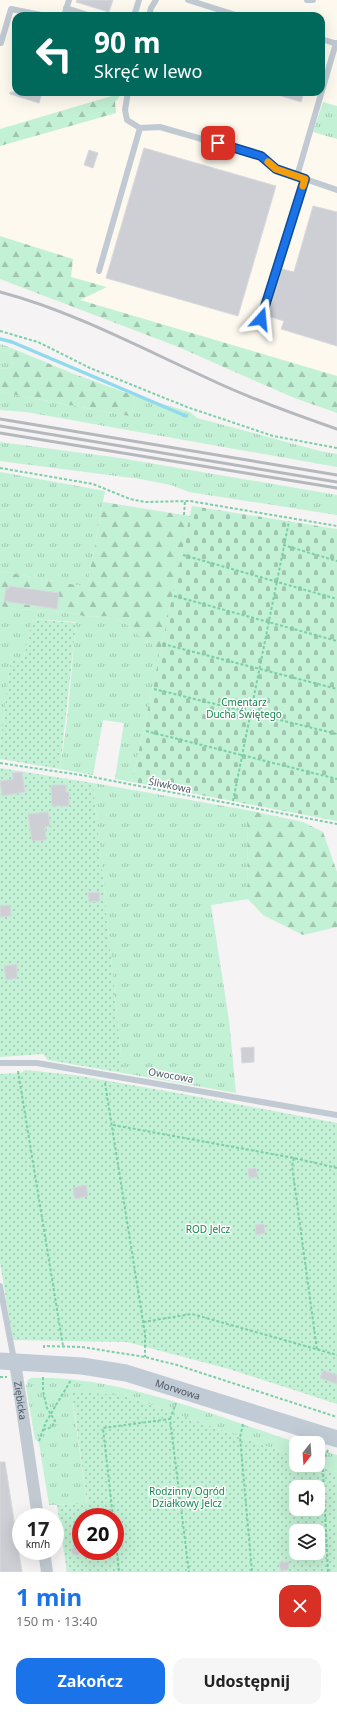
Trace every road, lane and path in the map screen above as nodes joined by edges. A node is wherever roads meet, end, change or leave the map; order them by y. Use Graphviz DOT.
graph roads {
  1 [pos="69,0"];
  2 [pos="139,0"];
  3 [pos="156,0"];
  4 [pos="188,0"];
  5 [pos="307,0"];
  6 [pos="313,0"];
  7 [pos="66,8"];
  8 [pos="26,12"];
  9 [pos="65,12"];
  10 [pos="78,12"];
  11 [pos="135,12"];
  12 [pos="150,12"];
  13 [pos="226,12"];
  14 [pos="325,40"];
  15 [pos="1,42"];
  16 [pos="336,44"];
  17 [pos="325,81"];
  18 [pos="127,96"];
  19 [pos="321,96"];
  20 [pos="140,128"];
  21 [pos="297,176"];
  22 [pos="305,179"];
  23 [pos="337,190"];
  24 [pos="99,271"];
  25 [pos="261,319"];
  26 [pos="0,330"];
  27 [pos="337,448"];
  28 [pos="0,468"];
  29 [pos="185,501"];
  30 [pos="184,515"];
  31 [pos="289,521"];
  32 [pos="337,526"];
  33 [pos="283,545"];
  34 [pos="184,555"];
  35 [pos="337,561"];
  36 [pos="277,582"];
  37 [pos="174,596"];
  38 [pos="337,599"];
  39 [pos="268,622"];
  40 [pos="337,641"];
  41 [pos="163,644"];
  42 [pos="259,669"];
  43 [pos="154,689"];
  44 [pos="337,689"];
  45 [pos="250,713"];
  46 [pos="146,731"];
  47 [pos="337,734"];
  48 [pos="241,755"];
  49 [pos="0,763"];
  50 [pos="337,779"];
  51 [pos="233,801"];
  52 [pos="337,824"];
  53 [pos="0,1063"];
  54 [pos="18,1074"];
  55 [pos="105,1080"];
  56 [pos="337,1115"];
  57 [pos="112,1124"];
  58 [pos="294,1158"];
  59 [pos="337,1168"];
  60 [pos="0,1286"];
  61 [pos="143,1322"];
  62 [pos="62,1346"];
  63 [pos="44,1348"];
  64 [pos="317,1350"];
  65 [pos="337,1355"];
  66 [pos="145,1357"];
  67 [pos="7,1362"];
  68 [pos="36,1376"];
  69 [pos="43,1376"];
  70 [pos="48,1377"];
  71 [pos="64,1378"];
  72 [pos="170,1400"];
  73 [pos="177,1402"];
  74 [pos="182,1403"];
  75 [pos="51,1413"];
  76 [pos="337,1417"];
  77 [pos="170,1419"];
  78 [pos="236,1421"];
  79 [pos="244,1423"];
  80 [pos="250,1426"];
  81 [pos="43,1430"];
  82 [pos="38,1444"];
  83 [pos="332,1444"];
  84 [pos="36,1508"];
  85 [pos="112,1508"];
  86 [pos="45,1560"];
  87 [pos="118,1560"];
  88 [pos="47,1572"];
  89 [pos="119,1572"];
  90 [pos="189,1572"];
  91 [pos="252,1572"];
  92 [pos="328,1572"];
  1 -- 7 [label="lane"];
  2 -- 11 [label="lane"];
  3 -- 12 [label="lane"];
  4 -- 13 [label="lane"];
  5 -- 6 [label="lane"];
  7 -- 9 [label="lane"];
  7 -- 10 [label="lane"];
  8 -- 15 [label="lane"];
  14 -- 16 [label="lane"];
  16 -- 17 [label="lane"];
  18 -- 20 [label="lane"];
  19 -- 21 [label="lane"];
  20 -- 21 [label="lane"];
  20 -- 24 [label="lane"];
  21 -- 22 [label="lane"];
  22 -- 23 [label="lane"];
  22 -- 25 [label="lane"];
  26 -- 27 [label="path"];
  28 -- 29 [label="path"];
  29 -- 30 [label="path"];
  29 -- 32 [label="path"];
  31 -- 33 [label="path"];
  33 -- 35 [label="path"];
  33 -- 36 [label="path"];
  34 -- 36 [label="path"];
  36 -- 38 [label="path"];
  36 -- 39 [label="path"];
  37 -- 39 [label="path"];
  39 -- 40 [label="path"];
  39 -- 42 [label="path"];
  41 -- 42 [label="path"];
  42 -- 44 [label="path"];
  42 -- 45 [label="path"];
  43 -- 45 [label="path"];
  45 -- 47 [label="path"];
  45 -- 48 [label="path"];
  46 -- 48 [label="path"];
  48 -- 50 [label="path"];
  48 -- 51 [label="path"];
  49 -- 52 [label="path, Śliwkowa"];
  53 -- 56 [label="lane, Owocowa"];
  54 -- 62 [label="path"];
  55 -- 57 [label="path"];
  57 -- 58 [label="path"];
  57 -- 61 [label="path"];
  58 -- 59 [label="path"];
  58 -- 64 [label="path"];
  60 -- 67 [label="lane, Ziębicka"];
  61 -- 64 [label="path"];
  61 -- 66 [label="path"];
  62 -- 63 [label="path"];
  62 -- 66 [label="path"];
  64 -- 65 [label="path"];
  66 -- 76 [label="path"];
  67 -- 83 [label="street, Morwowa"];
  67 -- 84 [label="street, Ziębicka"];
  68 -- 69 [label="path"];
  69 -- 70 [label="path"];
  69 -- 75 [label="path"];
  71 -- 75 [label="path"];
  72 -- 73 [label="path"];
  73 -- 74 [label="path"];
  73 -- 77 [label="path"];
  75 -- 81 [label="path"];
  75 -- 81 [label="path"];
  77 -- 85 [label="path"];
  77 -- 90 [label="path"];
  78 -- 79 [label="path"];
  79 -- 80 [label="path"];
  79 -- 91 [label="path"];
  81 -- 82 [label="path"];
  83 -- 92 [label="path"];
  86 -- 88 [label="street"];
  87 -- 89 [label="path"];
}
